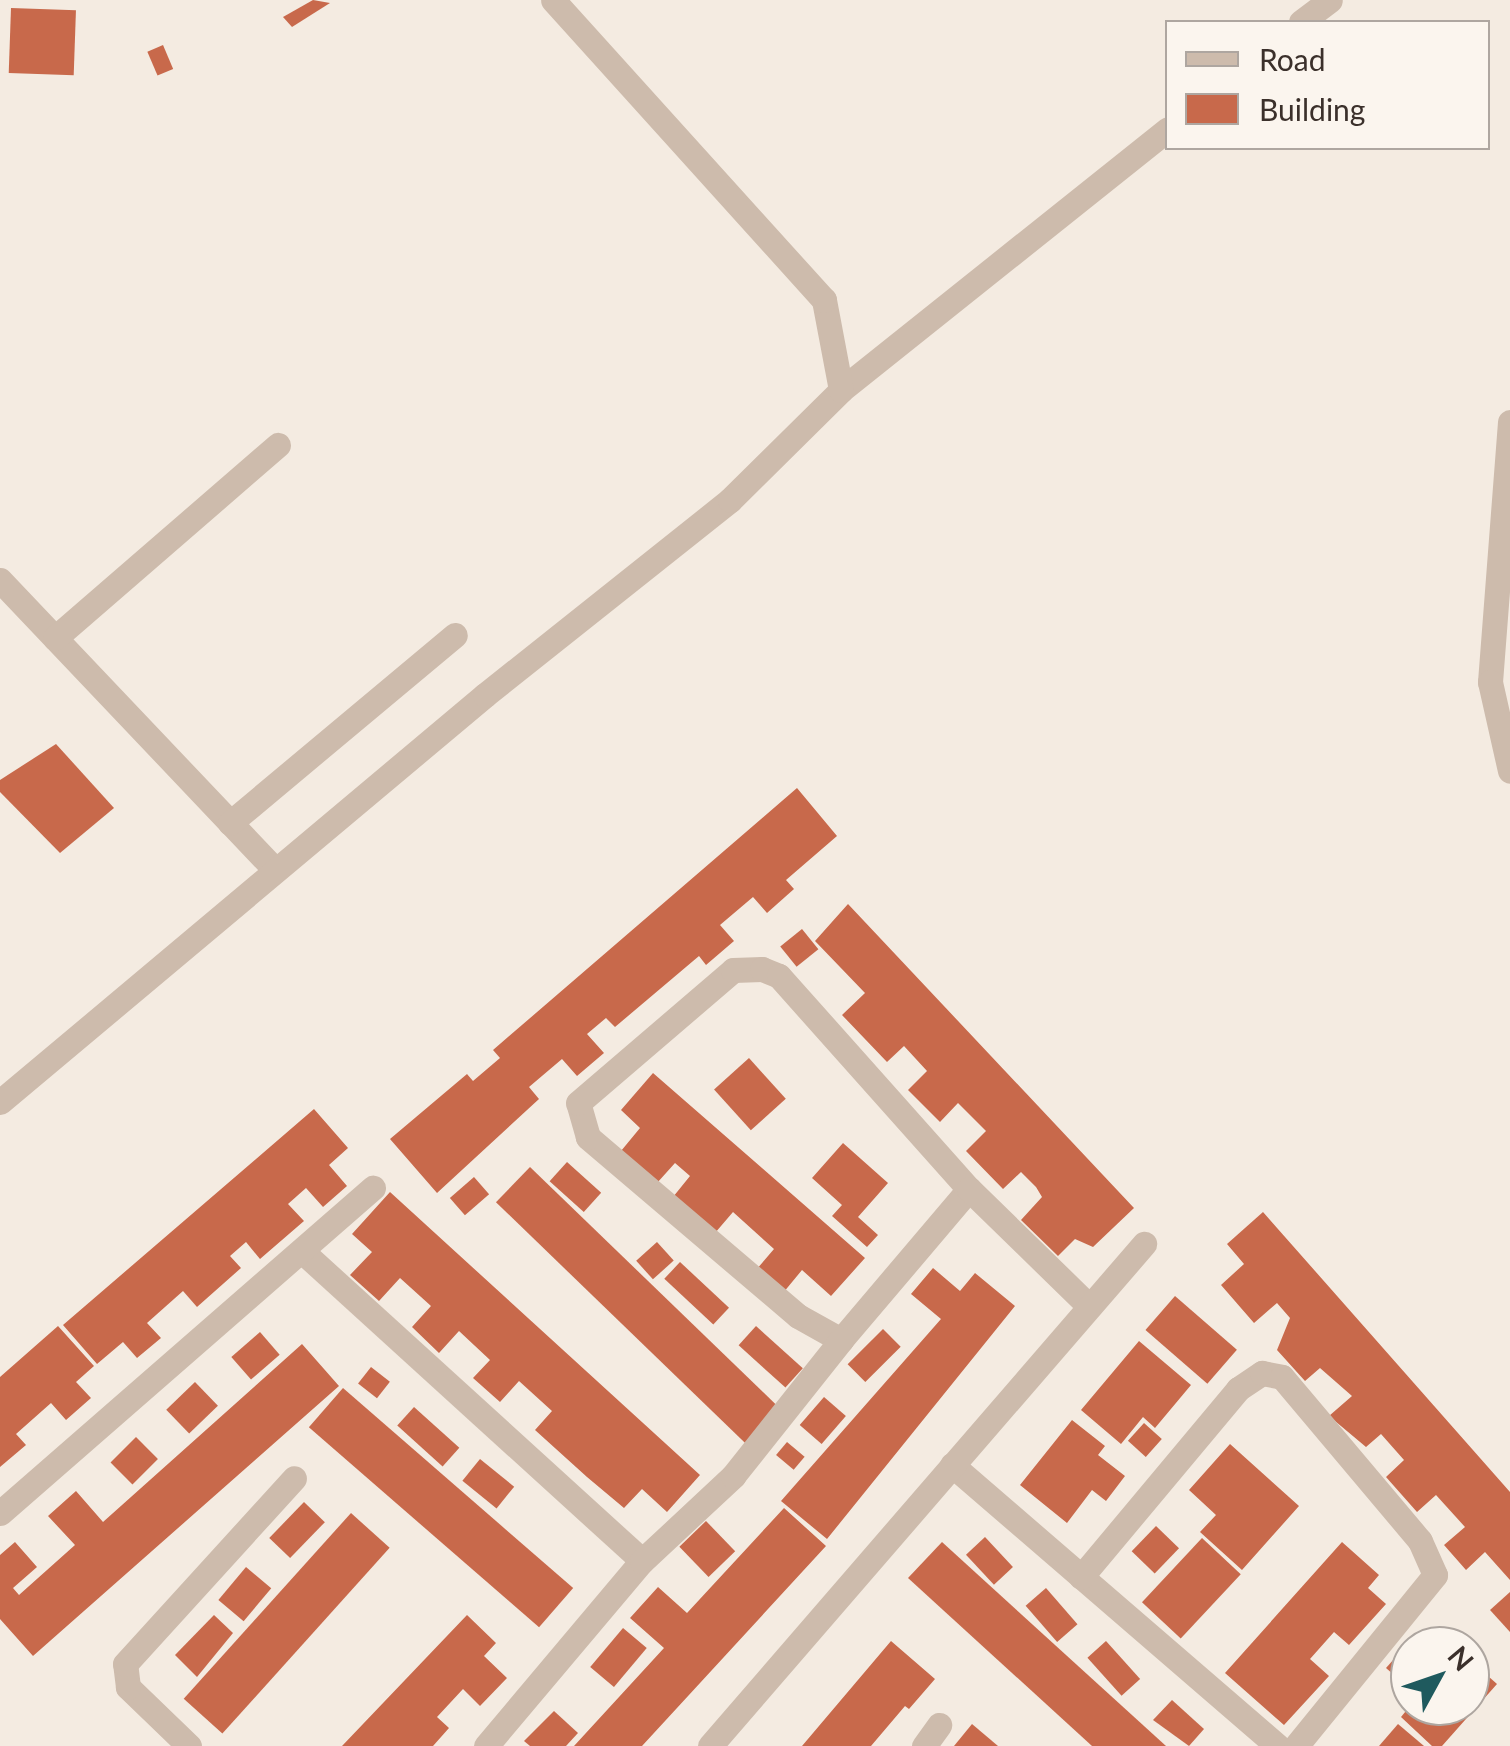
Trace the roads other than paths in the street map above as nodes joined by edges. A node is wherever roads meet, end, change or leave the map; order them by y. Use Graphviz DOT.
graph roads {
  1 [pos="554,0"];
  2 [pos="1330,0"];
  3 [pos="1305,20"];
  4 [pos="1165,132"];
  5 [pos="841,390"];
  6 [pos="1510,422"];
  7 [pos="278,445"];
  8 [pos="0,580"];
  9 [pos="455,635"];
  10 [pos="55,638"];
  11 [pos="1510,771"];
  12 [pos="230,822"];
  13 [pos="275,870"];
  14 [pos="0,1102"];
  15 [pos="373,1188"];
  16 [pos="969,1188"];
  17 [pos="1144,1244"];
  18 [pos="304,1253"];
  19 [pos="1088,1306"];
  20 [pos="841,1340"];
  21 [pos="952,1465"];
  22 [pos="294,1478"];
  23 [pos="0,1513"];
  24 [pos="642,1561"];
  25 [pos="1080,1576"];
  26 [pos="190,1746"];
  27 [pos="486,1746"];
  28 [pos="710,1746"];
  29 [pos="1276,1746"];
  30 [pos="1296,1746"];
  1 -- 5 [label="street"];
  2 -- 3 [label="street"];
  4 -- 5 [label="street"];
  5 -- 13 [label="street"];
  6 -- 11 [label="street"];
  7 -- 10 [label="street"];
  8 -- 10 [label="street"];
  9 -- 12 [label="street"];
  10 -- 12 [label="street"];
  12 -- 13 [label="street"];
  13 -- 14 [label="street"];
  15 -- 18 [label="street"];
  16 -- 19 [label="street"];
  16 -- 20 [label="street"];
  16 -- 20 [label="street"];
  17 -- 19 [label="street"];
  18 -- 23 [label="street"];
  18 -- 24 [label="street"];
  19 -- 21 [label="street"];
  20 -- 24 [label="street"];
  21 -- 25 [label="street"];
  21 -- 28 [label="street"];
  22 -- 26 [label="street"];
  24 -- 27 [label="street"];
  25 -- 29 [label="street"];
  25 -- 30 [label="street"];
}
